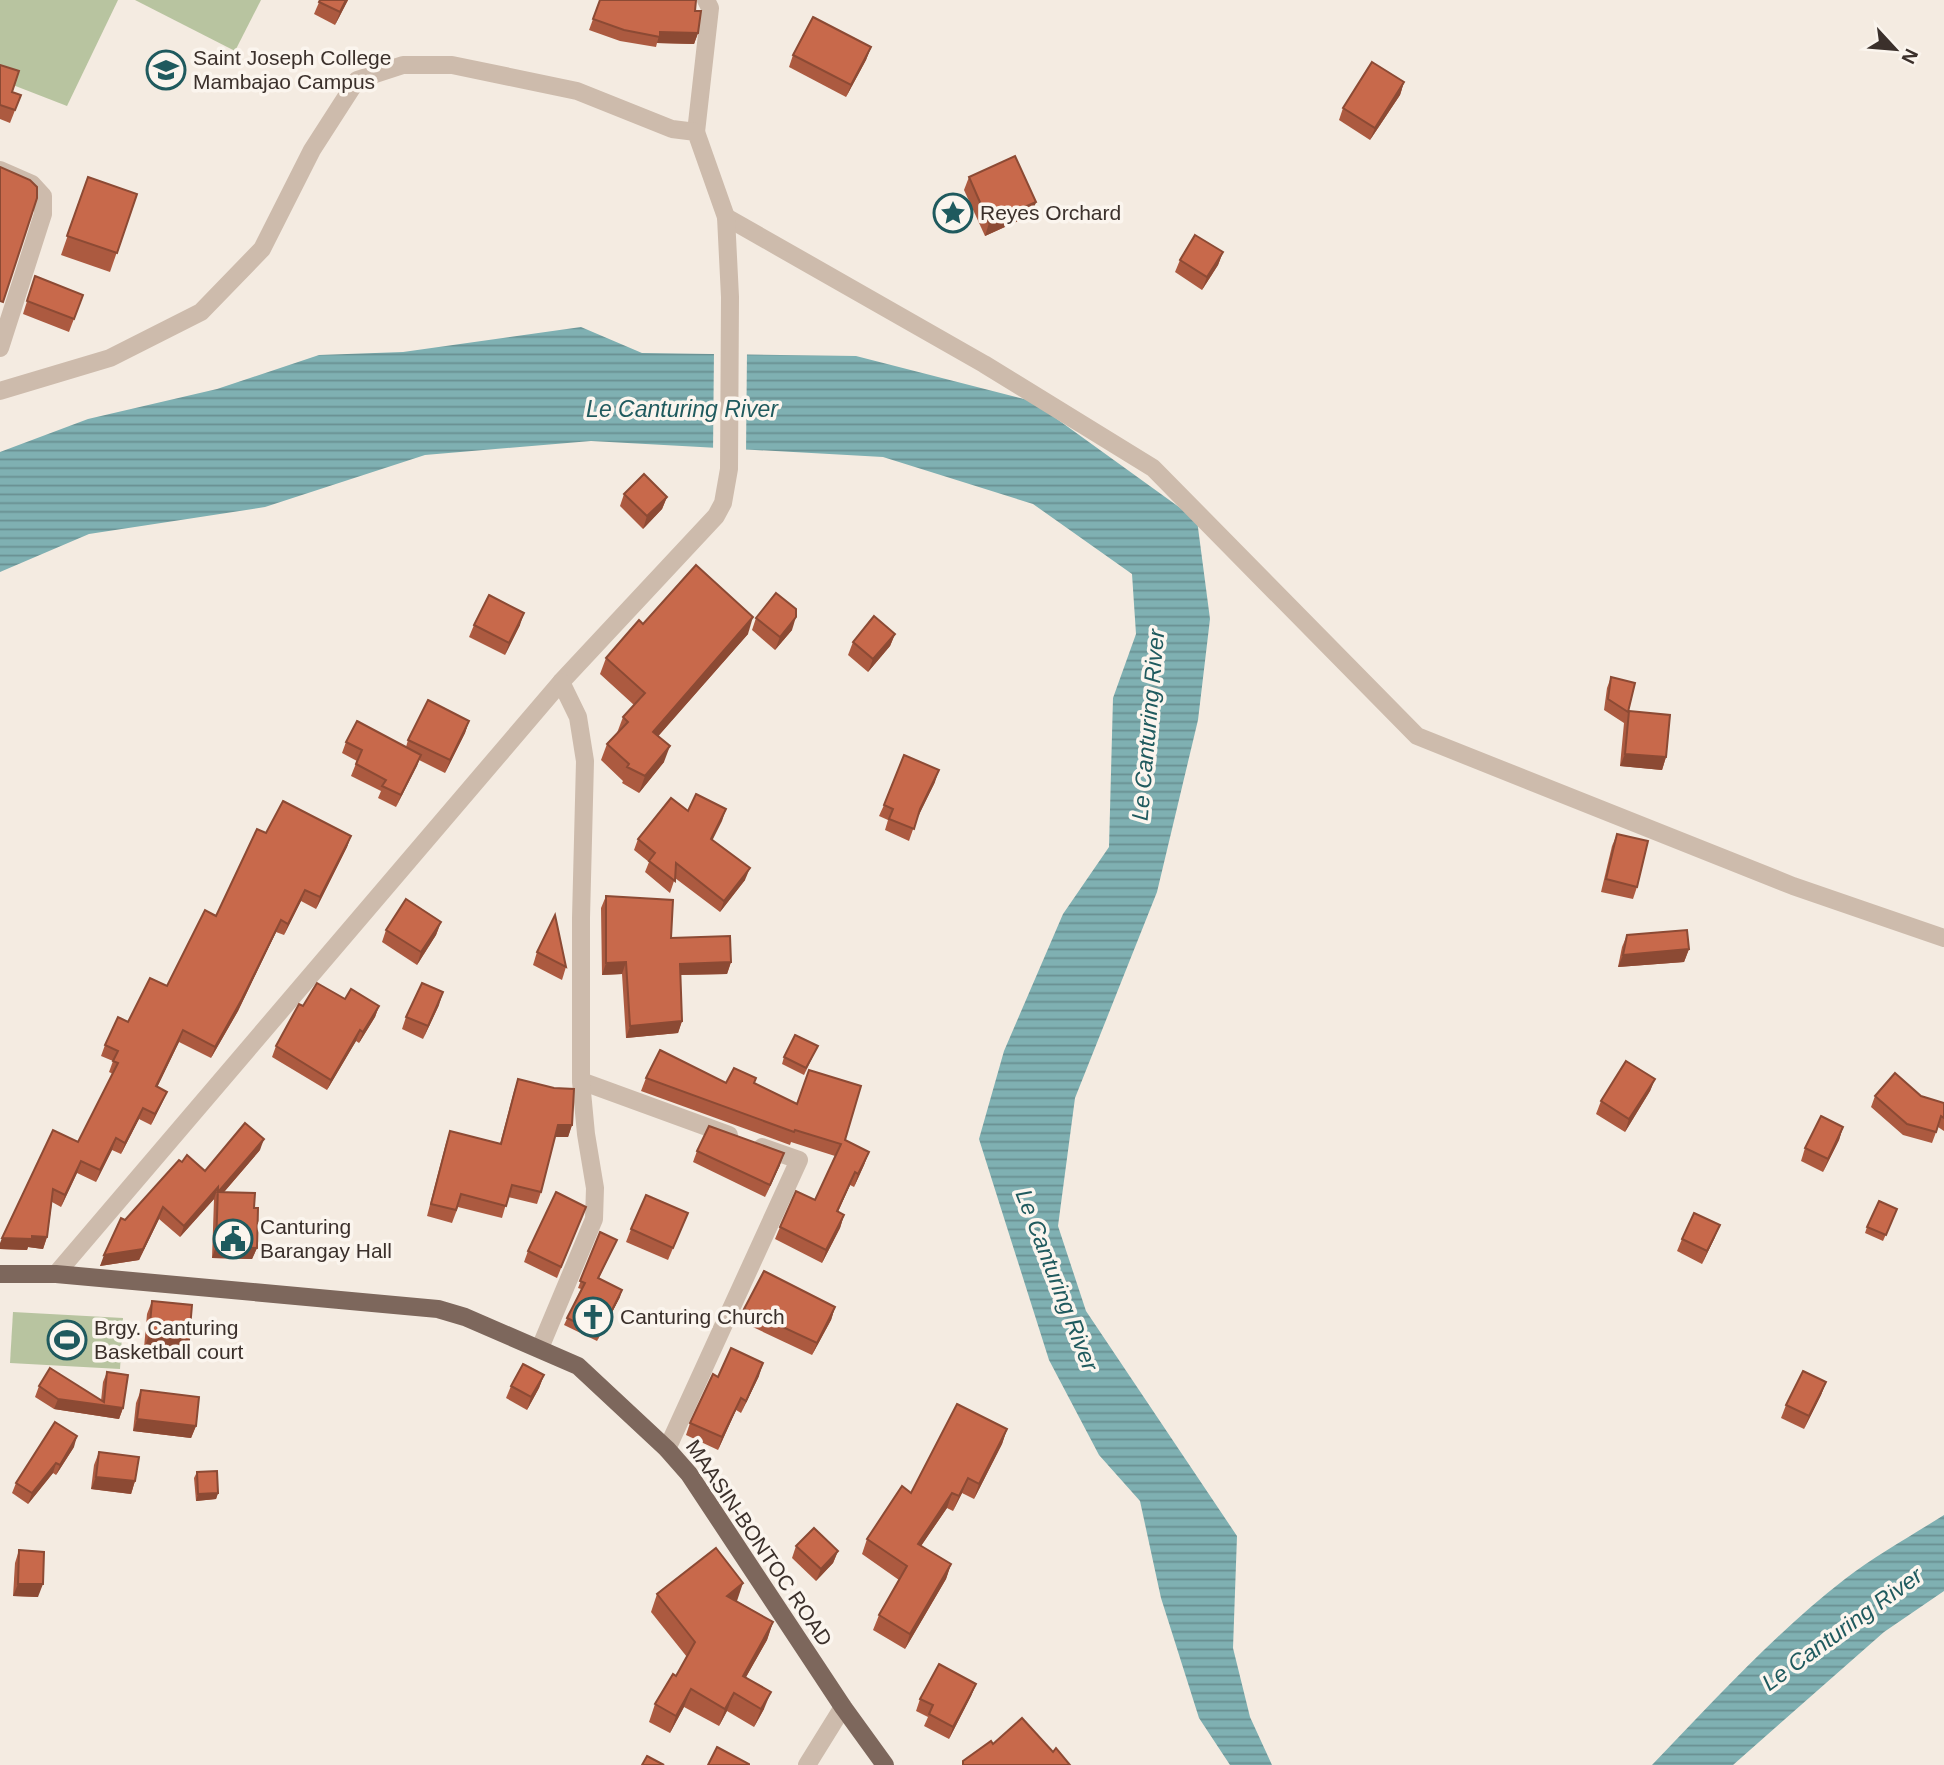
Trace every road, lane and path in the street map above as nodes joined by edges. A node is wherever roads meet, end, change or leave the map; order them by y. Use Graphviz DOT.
graph roads {
  1 [pos="706,0"];
  2 [pos="696,132"];
  3 [pos="0,170"];
  4 [pos="726,216"];
  5 [pos="0,348"];
  6 [pos="0,391"];
  7 [pos="561,682"];
  8 [pos="1944,938"];
  9 [pos="581,1081"];
  10 [pos="0,1274"];
  11 [pos="56,1274"];
  12 [pos="540,1348"];
  13 [pos="667,1449"];
  14 [pos="843,1707"];
  15 [pos="807,1765"];
  16 [pos="885,1765"];
  1 -- 2 [label="street"];
  2 -- 4 [label="street"];
  2 -- 6 [label="street"];
  3 -- 5 [label="street"];
  4 -- 7 [label="street"];
  4 -- 8 [label="street"];
  7 -- 9 [label="street"];
  7 -- 11 [label="street"];
  9 -- 12 [label="street"];
  9 -- 13 [label="street"];
  10 -- 11 [label="main road, MAASIN-BONTOC ROAD"];
  11 -- 12 [label="main road, MAASIN-BONTOC ROAD"];
  12 -- 13 [label="main road, MAASIN-BONTOC ROAD"];
  13 -- 14 [label="main road, MAASIN-BONTOC ROAD"];
  14 -- 15 [label="street"];
  14 -- 16 [label="main road, MAASIN-BONTOC ROAD"];
}
